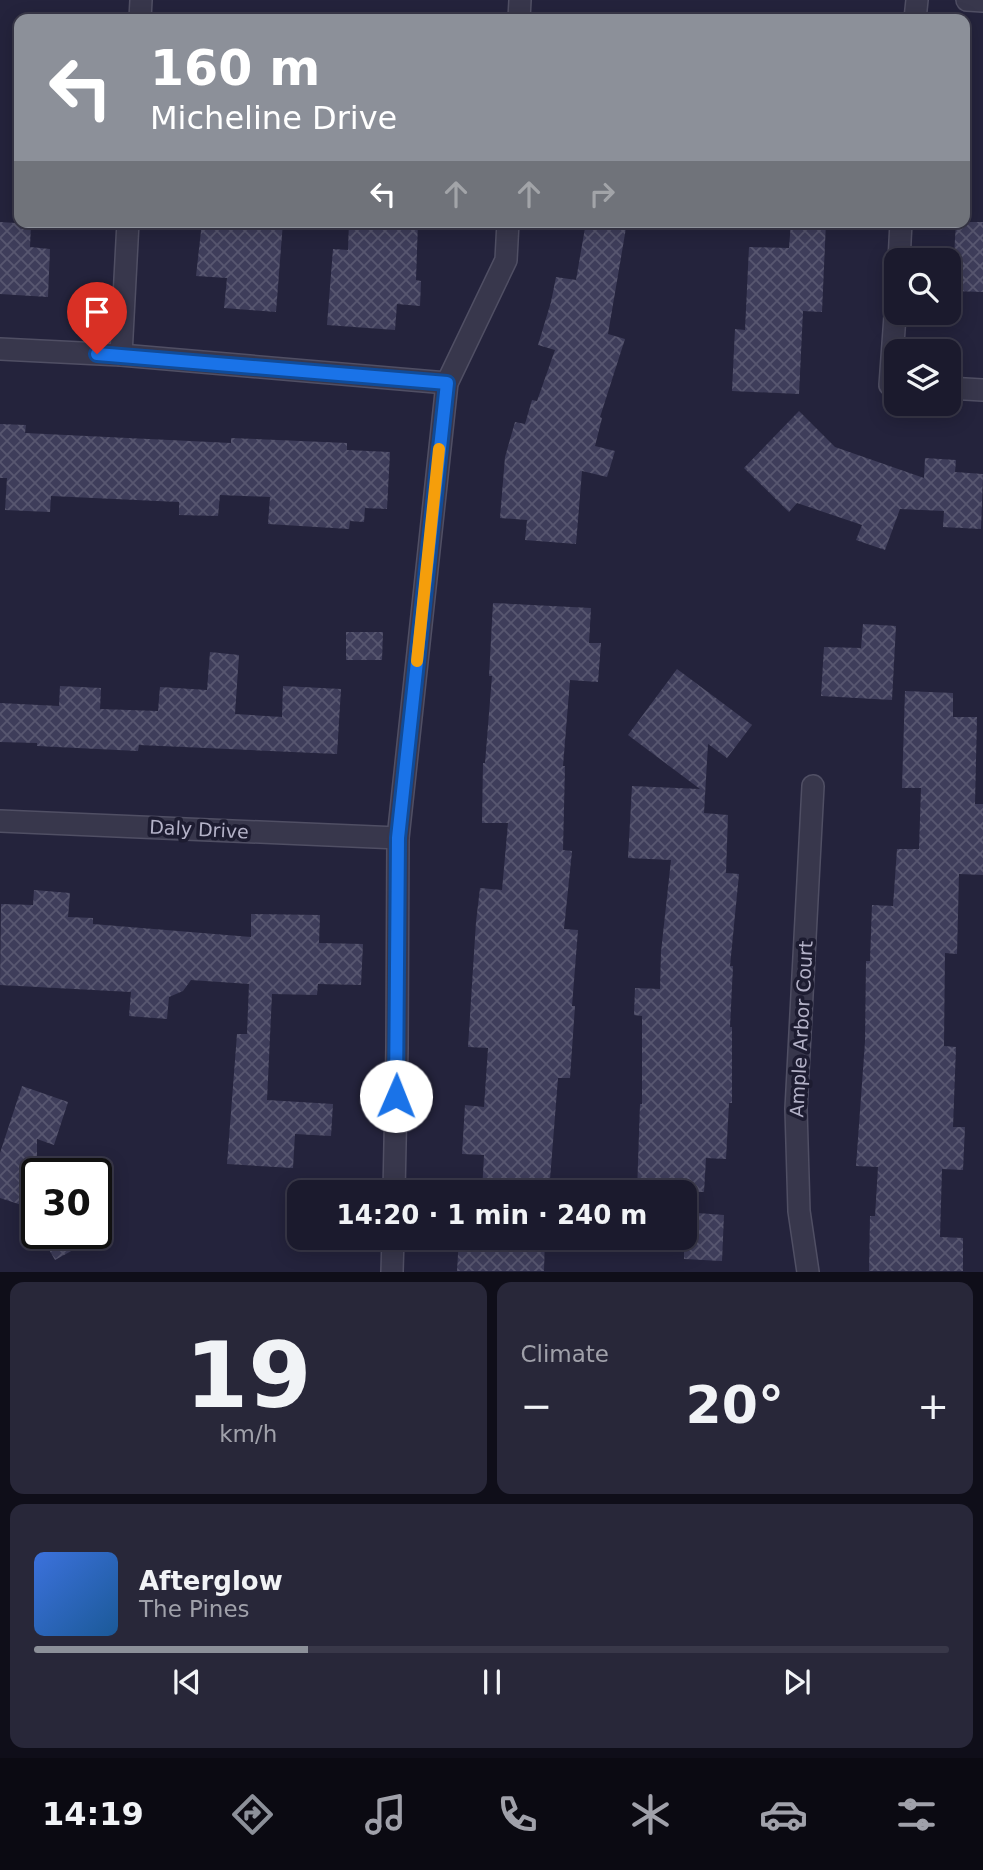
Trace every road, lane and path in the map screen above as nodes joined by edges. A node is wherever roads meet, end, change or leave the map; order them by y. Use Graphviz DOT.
graph roads {
  1 [pos="967,0"];
  2 [pos="983,1"];
  3 [pos="128,228"];
  4 [pos="508,228"];
  5 [pos="901,228"];
  6 [pos="900,248"];
  7 [pos="0,349"];
  8 [pos="121,355"];
  9 [pos="447,383"];
  10 [pos="961,389"];
  11 [pos="983,390"];
  12 [pos="813,786"];
  13 [pos="0,821"];
  14 [pos="398,838"];
  15 [pos="394,1180"];
  16 [pos="393,1250"];
  17 [pos="393,1272"];
  18 [pos="808,1272"];
  1 -- 2 [label="street"];
  3 -- 8 [label="street"];
  4 -- 9 [label="street"];
  5 -- 6 [label="street"];
  7 -- 8 [label="street"];
  8 -- 9 [label="street"];
  9 -- 14 [label="street"];
  10 -- 11 [label="street"];
  12 -- 18 [label="street, Ample Arbor Court"];
  13 -- 14 [label="street, Daly Drive"];
  14 -- 15 [label="street"];
  16 -- 17 [label="street"];
}
